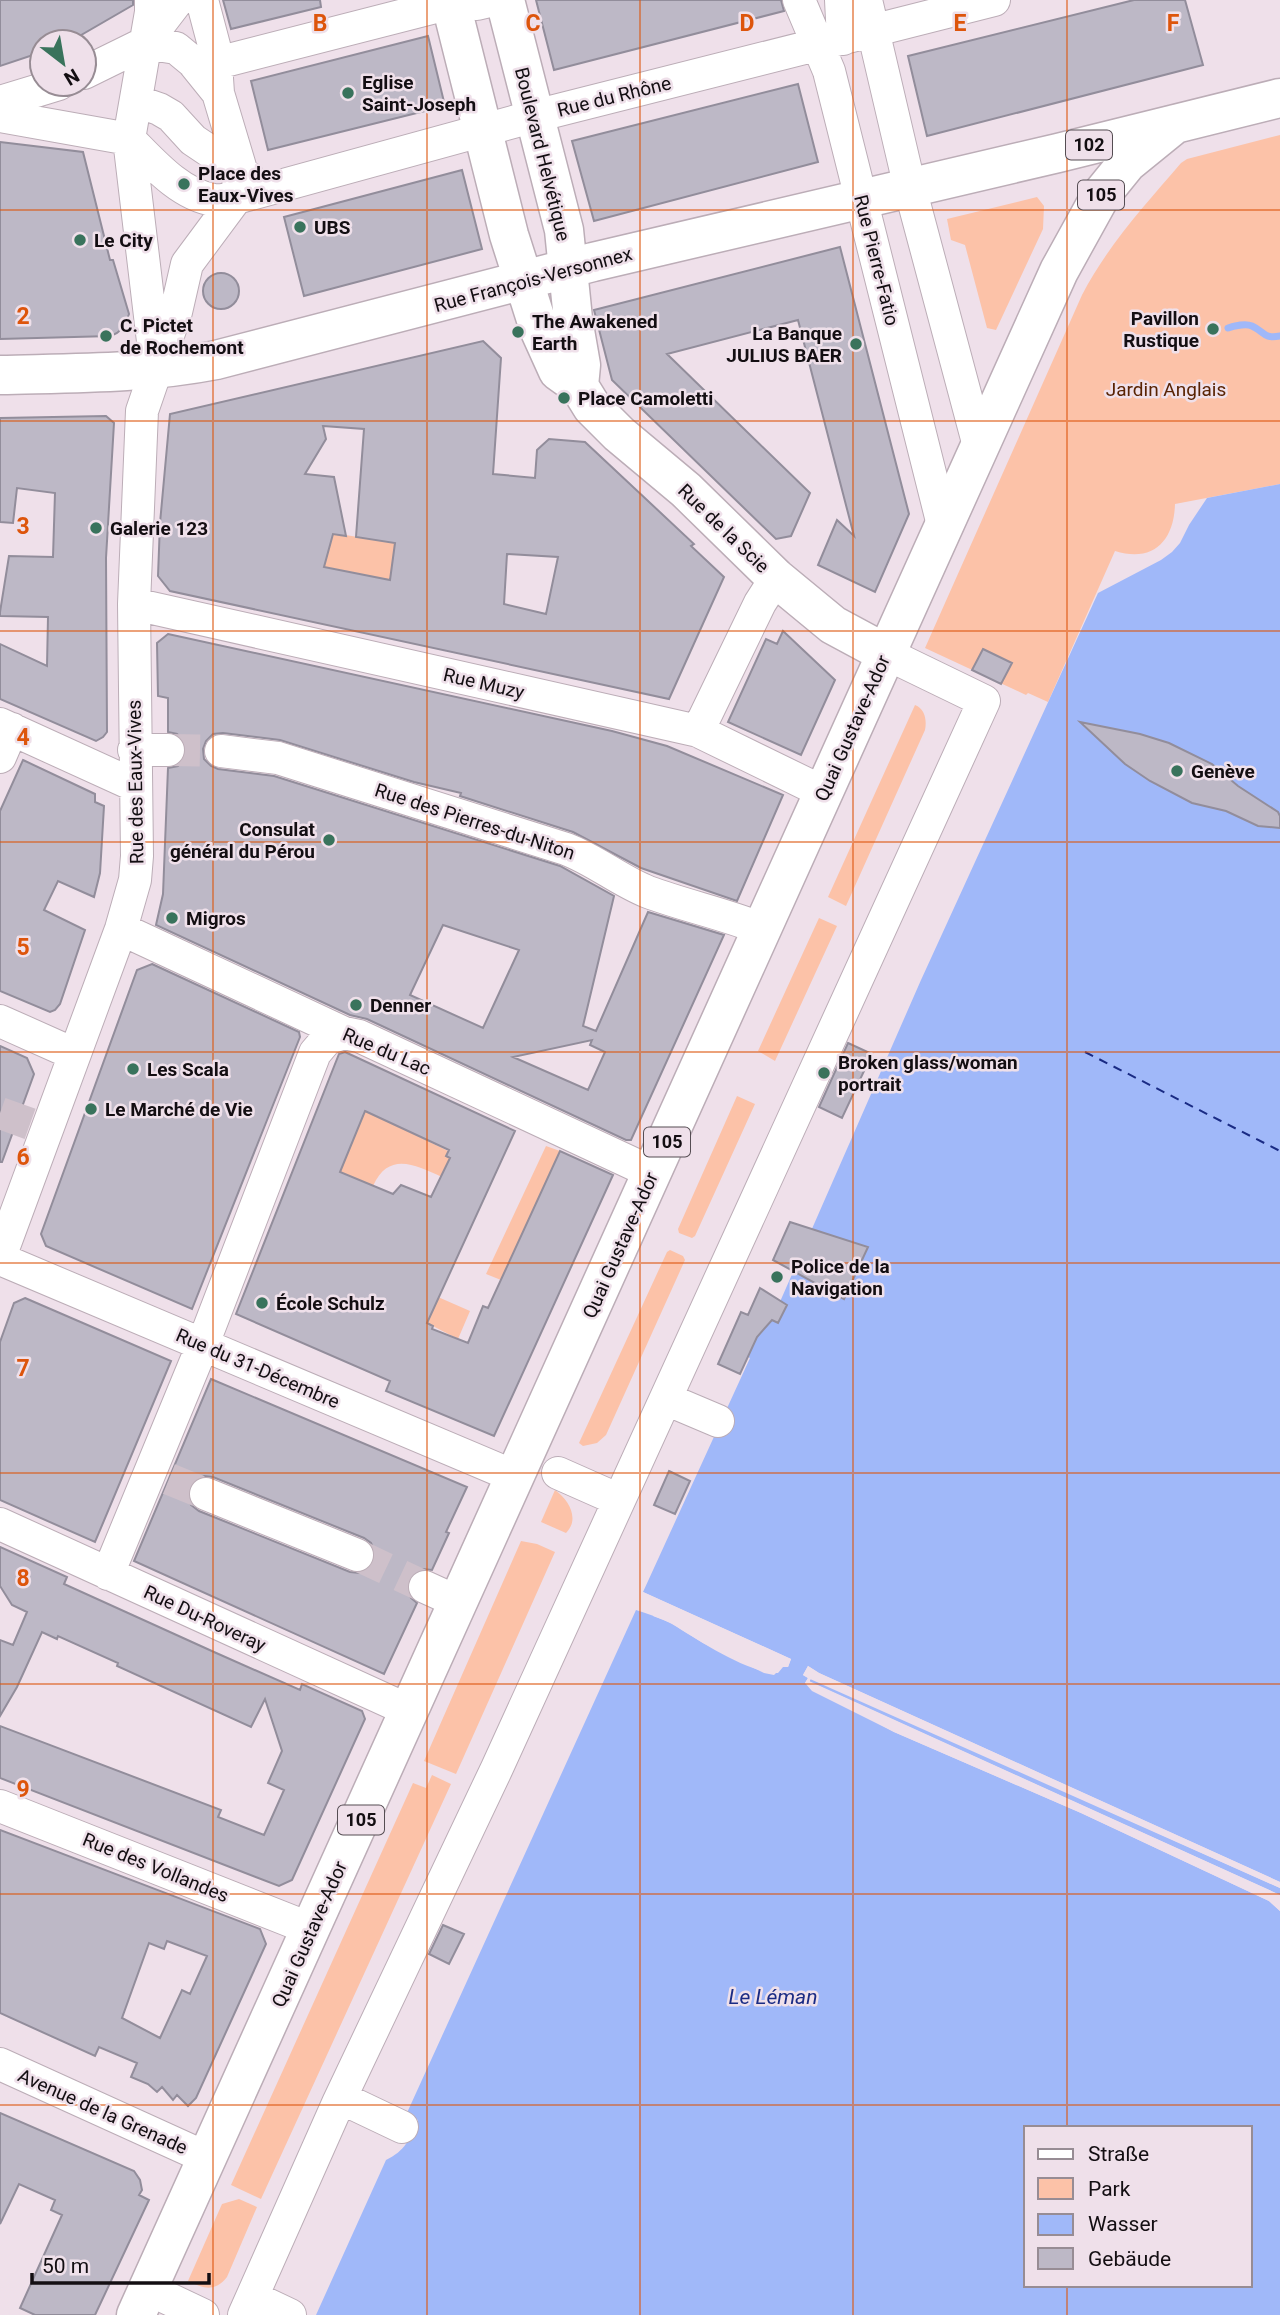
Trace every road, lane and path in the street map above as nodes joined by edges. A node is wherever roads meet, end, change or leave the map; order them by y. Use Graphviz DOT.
graph roads {
  1 [pos="151,0"];
  2 [pos="178,0"];
  3 [pos="202,0"];
  4 [pos="494,0"];
  5 [pos="505,0"];
  6 [pos="799,0"];
  7 [pos="819,0"];
  8 [pos="841,0"];
  9 [pos="866,0"];
  10 [pos="994,0"];
  11 [pos="451,2"];
  12 [pos="873,31"];
  13 [pos="831,42"];
  14 [pos="145,43"];
  15 [pos="98,66"];
  16 [pos="218,78"];
  17 [pos="28,95"];
  18 [pos="1280,98"];
  19 [pos="136,101"];
  20 [pos="0,102"];
  21 [pos="0,116"];
  22 [pos="535,116"];
  23 [pos="1175,124"];
  24 [pos="483,130"];
  25 [pos="129,139"];
  26 [pos="249,181"];
  27 [pos="910,188"];
  28 [pos="862,199"];
  29 [pos="568,269"];
  30 [pos="524,281"];
  31 [pos="156,370"];
  32 [pos="0,375"];
  33 [pos="579,386"];
  34 [pos="979,446"];
  35 [pos="943,525"];
  36 [pos="776,578"];
  37 [pos="134,604"];
  38 [pos="885,653"];
  39 [pos="698,731"];
  40 [pos="4,737"];
  41 [pos="134,750"];
  42 [pos="168,750"];
  43 [pos="221,751"];
  44 [pos="136,786"];
  45 [pos="823,792"];
  46 [pos="121,929"];
  47 [pos="762,929"];
  48 [pos="0,1021"];
  49 [pos="344,1033"];
  50 [pos="74,1054"];
  51 [pos="653,1173"];
  52 [pos="0,1258"];
  53 [pos="202,1344"];
  54 [pos="666,1399"];
  55 [pos="718,1421"];
  56 [pos="558,1474"];
  57 [pos="516,1477"];
  58 [pos="206,1494"];
  59 [pos="619,1500"];
  60 [pos="0,1524"];
  61 [pos="357,1555"];
  62 [pos="108,1574"];
  63 [pos="410,1711"];
  64 [pos="0,1806"];
  65 [pos="311,1929"];
  66 [pos="0,2064"];
  67 [pos="341,2098"];
  68 [pos="402,2127"];
  69 [pos="207,2158"];
  70 [pos="142,2302"];
  71 [pos="248,2306"];
  72 [pos="203,2315"];
  73 [pos="290,2315"];
  1 -- 14 [label="street"];
  2 -- 14 [label="street"];
  3 -- 16 [label="street"];
  4 -- 11 [label="street"];
  5 -- 22 [label="main road, Boulevard Helvétique"];
  6 -- 13 [label="street, Rue Pierre-Fatio"];
  7 -- 13 [label="street"];
  8 -- 13 [label="street"];
  9 -- 12 [label="street"];
  10 -- 12 [label="street, Rue du Rhône"];
  11 -- 16 [label="street"];
  11 -- 24 [label="main road"];
  12 -- 13 [label="street, Rue du Rhône"];
  12 -- 27 [label="street"];
  13 -- 22 [label="street, Rue du Rhône"];
  13 -- 28 [label="street, Rue Pierre-Fatio"];
  14 -- 15 [label="street"];
  14 -- 16 [label="street"];
  14 -- 19 [label="street"];
  16 -- 26 [label="street"];
  17 -- 20 [label="street"];
  18 -- 23 [label="main road, 102"];
  19 -- 25 [label="street"];
  19 -- 26 [label="street"];
  21 -- 25 [label="street"];
  22 -- 24 [label="street, Rue du Rhône"];
  22 -- 29 [label="main road, Boulevard Helvétique"];
  23 -- 27 [label="main road, 102"];
  23 -- 34 [label="main road, Quai Gustave-Ador / 105"];
  24 -- 26 [label="street, Rue du Rhône"];
  24 -- 30 [label="main road"];
  25 -- 26 [label="street"];
  25 -- 31 [label="street"];
  26 -- 31 [label="street"];
  27 -- 28 [label="main road, Rue François-Versonnex / 102"];
  27 -- 34 [label="street"];
  28 -- 29 [label="main road, Rue François-Versonnex / 102"];
  28 -- 35 [label="street, Rue Pierre-Fatio"];
  29 -- 30 [label="main road, Rue François-Versonnex / 102"];
  29 -- 33 [label="main road"];
  30 -- 31 [label="main road, Rue François-Versonnex / 102"];
  30 -- 33 [label="main road"];
  31 -- 32 [label="main road, 102"];
  31 -- 37 [label="street, Rue des Eaux-Vives"];
  33 -- 36 [label="main road, Rue de la Scie"];
  34 -- 35 [label="main road, Quai Gustave-Ador / 105"];
  35 -- 38 [label="main road, Quai Gustave-Ador / 105"];
  36 -- 38 [label="main road, Rue de la Scie"];
  36 -- 39 [label="street"];
  37 -- 39 [label="street, Rue Muzy"];
  37 -- 41 [label="street, Rue des Eaux-Vives"];
  38 -- 45 [label="main road, Quai Gustave-Ador / 105"];
  38 -- 54 [label="street"];
  39 -- 45 [label="street, Rue Muzy"];
  40 -- 44 [label="street"];
  41 -- 42 [label="street"];
  41 -- 44 [label="street, Rue des Eaux-Vives"];
  43 -- 47 [label="street, Rue des Pierres-du-Niton"];
  44 -- 46 [label="street, Rue des Eaux-Vives"];
  45 -- 47 [label="main road, Quai Gustave-Ador / 105"];
  46 -- 49 [label="street, Rue du Lac"];
  46 -- 50 [label="street, Rue des Eaux-Vives"];
  47 -- 51 [label="main road, Quai Gustave-Ador / 105"];
  48 -- 50 [label="street"];
  49 -- 51 [label="street, Rue du Lac"];
  49 -- 53 [label="street"];
  50 -- 52 [label="street, Rue des Eaux-Vives"];
  51 -- 57 [label="main road, Quai Gustave-Ador / 105"];
  52 -- 53 [label="street, Rue du 31-Décembre"];
  53 -- 57 [label="street, Rue du 31-Décembre"];
  53 -- 62 [label="street"];
  54 -- 55 [label="street"];
  54 -- 59 [label="street"];
  56 -- 59 [label="street"];
  57 -- 63 [label="main road, Quai Gustave-Ador / 105"];
  58 -- 61 [label="street"];
  59 -- 67 [label="street"];
  60 -- 62 [label="street, Rue Du-Roveray"];
  62 -- 63 [label="street, Rue Du-Roveray"];
  63 -- 65 [label="main road, Quai Gustave-Ador / 105"];
  64 -- 65 [label="street, Rue des Vollandes"];
  65 -- 69 [label="main road, Quai Gustave-Ador / 105"];
  66 -- 69 [label="street, Avenue de la Grenade"];
  67 -- 68 [label="street"];
  67 -- 71 [label="street"];
  69 -- 70 [label="main road, Quai Gustave-Ador / 105"];
  70 -- 72 [label="street"];
  71 -- 73 [label="street"];
}
